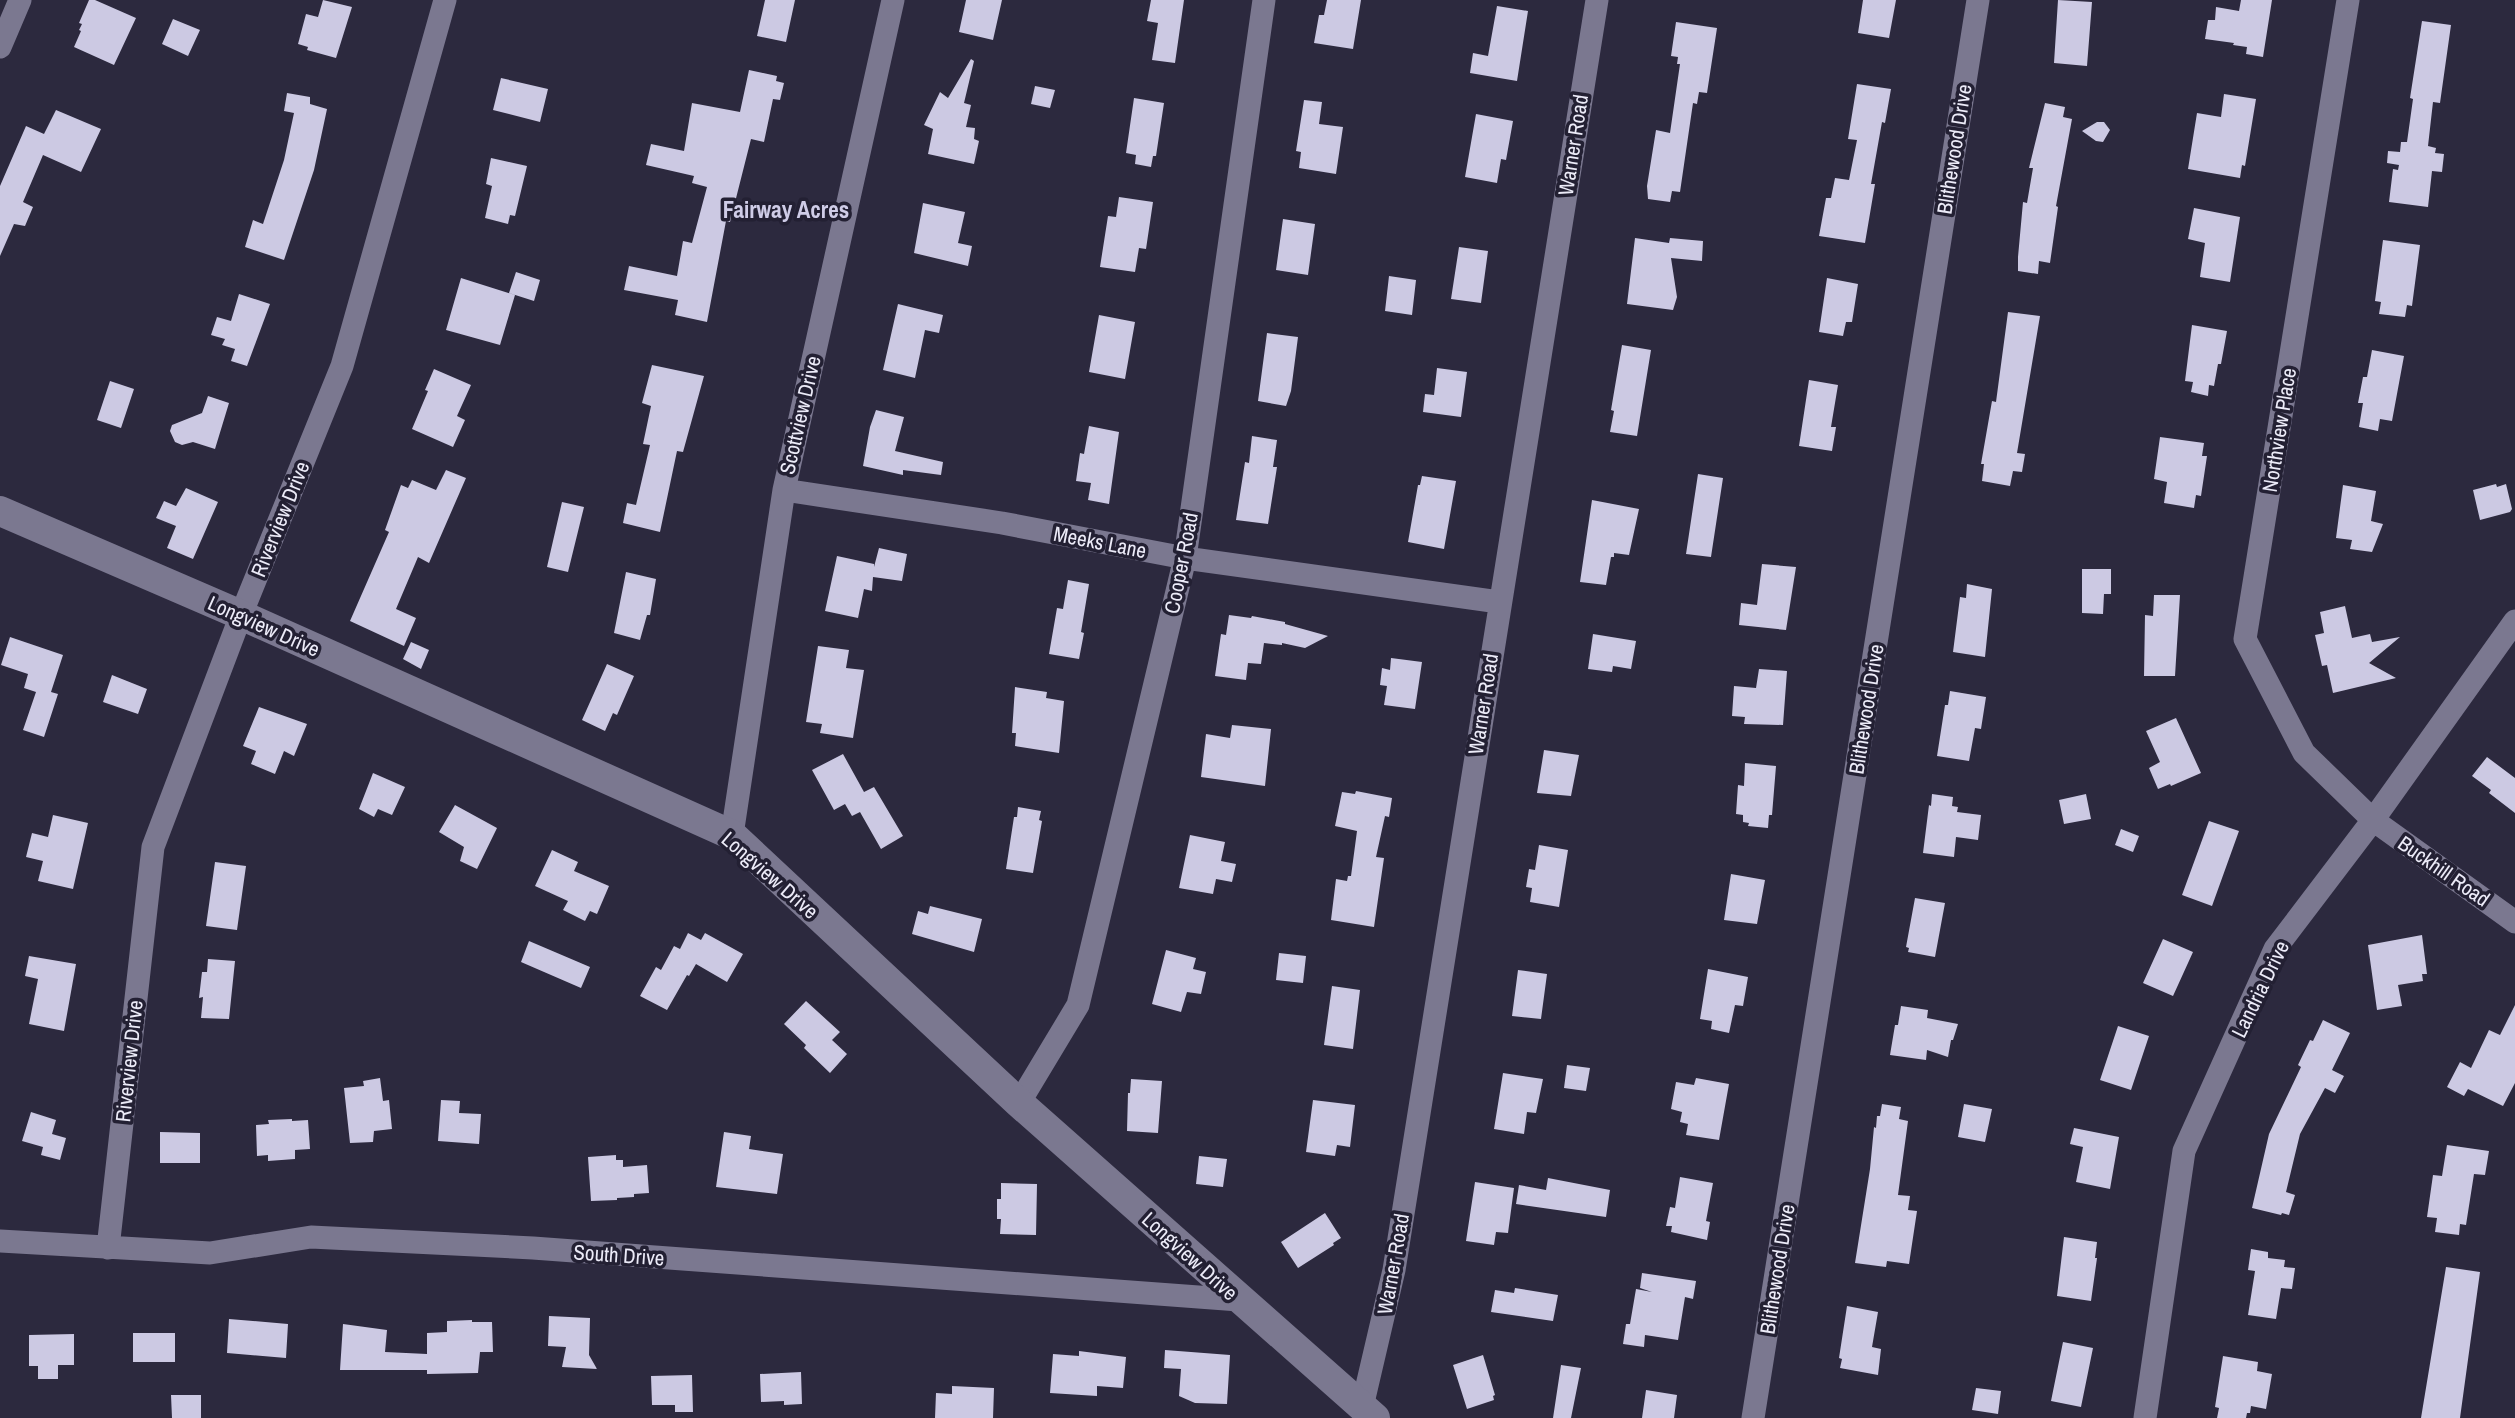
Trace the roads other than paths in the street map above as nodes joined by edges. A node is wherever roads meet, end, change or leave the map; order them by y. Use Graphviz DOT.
graph roads {
  1 [pos="20,0"];
  2 [pos="445,0"];
  3 [pos="893,0"];
  4 [pos="1264,0"];
  5 [pos="1597,0"];
  6 [pos="1978,0"];
  7 [pos="2348,0"];
  8 [pos="0,47"];
  9 [pos="784,490"];
  10 [pos="0,511"];
  11 [pos="1185,558"];
  12 [pos="1499,602"];
  13 [pos="241,615"];
  14 [pos="2515,621"];
  15 [pos="2373,820"];
  16 [pos="732,835"];
  17 [pos="2515,922"];
  18 [pos="1019,1103"];
  19 [pos="0,1241"];
  20 [pos="108,1248"];
  21 [pos="1239,1300"];
  22 [pos="1368,1413"];
  23 [pos="1753,1418"];
  24 [pos="2145,1418"];
  1 -- 8 [label="street"];
  2 -- 13 [label="street, Riverview Drive"];
  3 -- 9 [label="street, Scottview Drive"];
  4 -- 11 [label="street, Cooper Road"];
  5 -- 12 [label="street, Warner Road"];
  6 -- 23 [label="street, Blithewood Drive"];
  7 -- 15 [label="street, Northview Place"];
  9 -- 11 [label="street, Meeks Lane"];
  9 -- 16 [label="street, Scottview Drive"];
  10 -- 13 [label="street, Longview Drive"];
  11 -- 12 [label="street, Meeks Lane"];
  11 -- 18 [label="street, Cooper Road"];
  12 -- 22 [label="street, Warner Road"];
  13 -- 16 [label="street, Longview Drive"];
  13 -- 20 [label="street, Riverview Drive"];
  14 -- 15 [label="street, Landria Drive"];
  15 -- 17 [label="street, Buckhill Road"];
  15 -- 24 [label="street, Landria Drive"];
  16 -- 18 [label="street, Longview Drive"];
  18 -- 21 [label="street, Longview Drive"];
  19 -- 20 [label="street, South Drive"];
  20 -- 21 [label="street, South Drive"];
  21 -- 22 [label="street, Longview Drive"];
}
